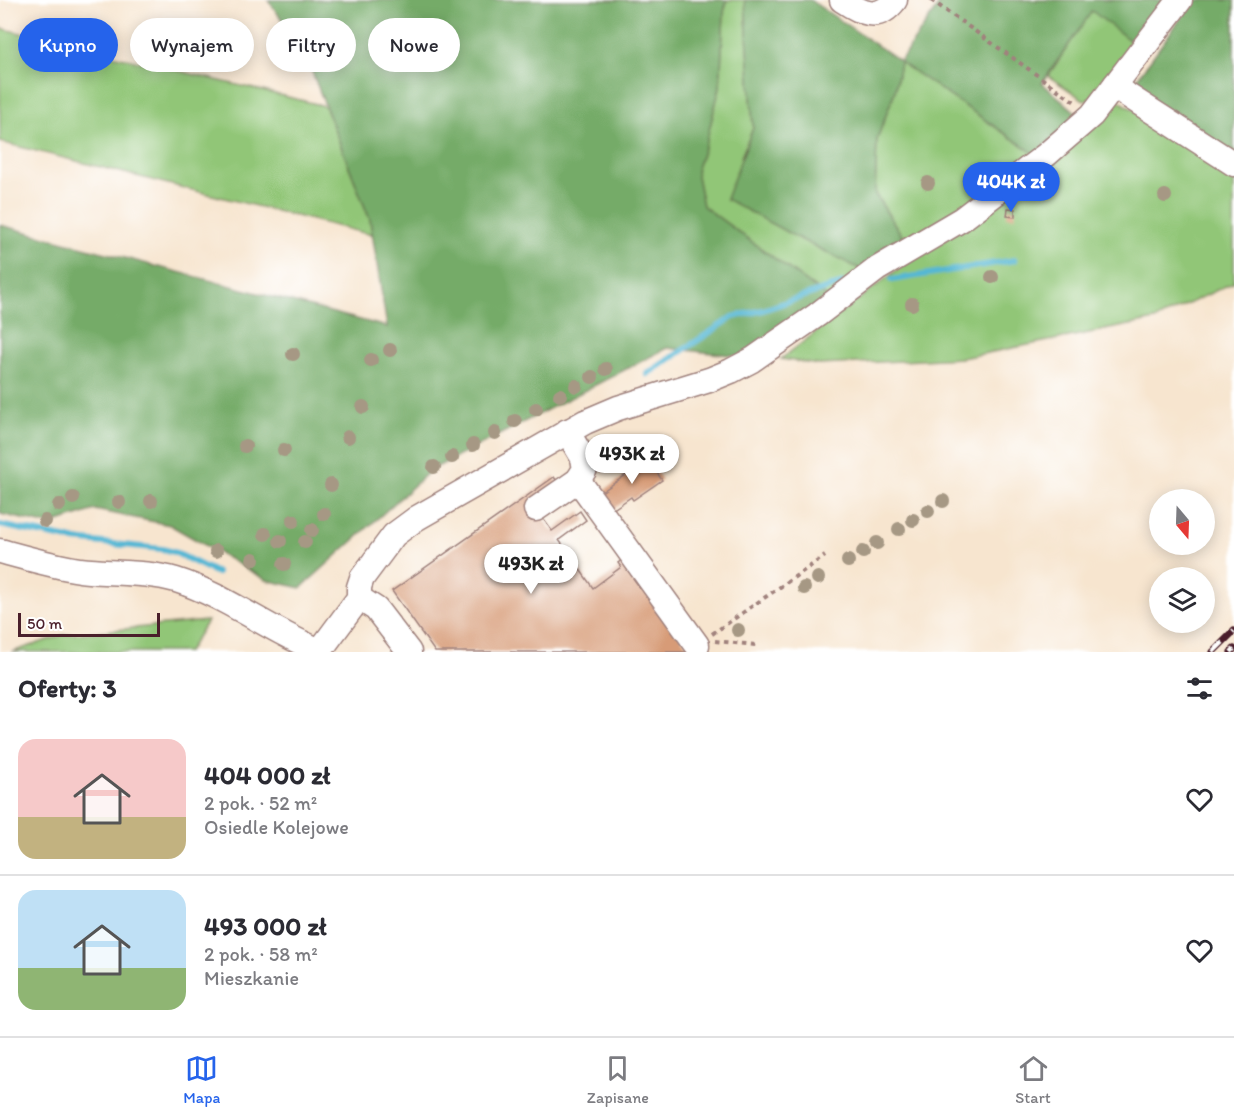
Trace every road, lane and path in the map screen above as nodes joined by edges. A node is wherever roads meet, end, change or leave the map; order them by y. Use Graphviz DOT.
graph roads {
  1 [pos="842,0"];
  2 [pos="895,0"];
  3 [pos="931,0"];
  4 [pos="1180,0"];
  5 [pos="1115,85"];
  6 [pos="1092,115"];
  7 [pos="1234,164"];
  8 [pos="567,431"];
  9 [pos="578,480"];
  10 [pos="536,510"];
  11 [pos="0,551"];
  12 [pos="825,556"];
  13 [pos="360,598"];
  14 [pos="700,642"];
  15 [pos="756,645"];
  16 [pos="312,650"];
  17 [pos="409,652"];
  1 -- 2 [label="street"];
  3 -- 6 [label="path"];
  4 -- 5 [label="street"];
  5 -- 6 [label="street"];
  5 -- 7 [label="street"];
  6 -- 8 [label="street"];
  8 -- 9 [label="street"];
  8 -- 13 [label="street"];
  9 -- 10 [label="street"];
  9 -- 14 [label="street"];
  11 -- 16 [label="street"];
  12 -- 14 [label="path"];
  13 -- 16 [label="street"];
  13 -- 17 [label="street"];
  14 -- 15 [label="path"];
}
